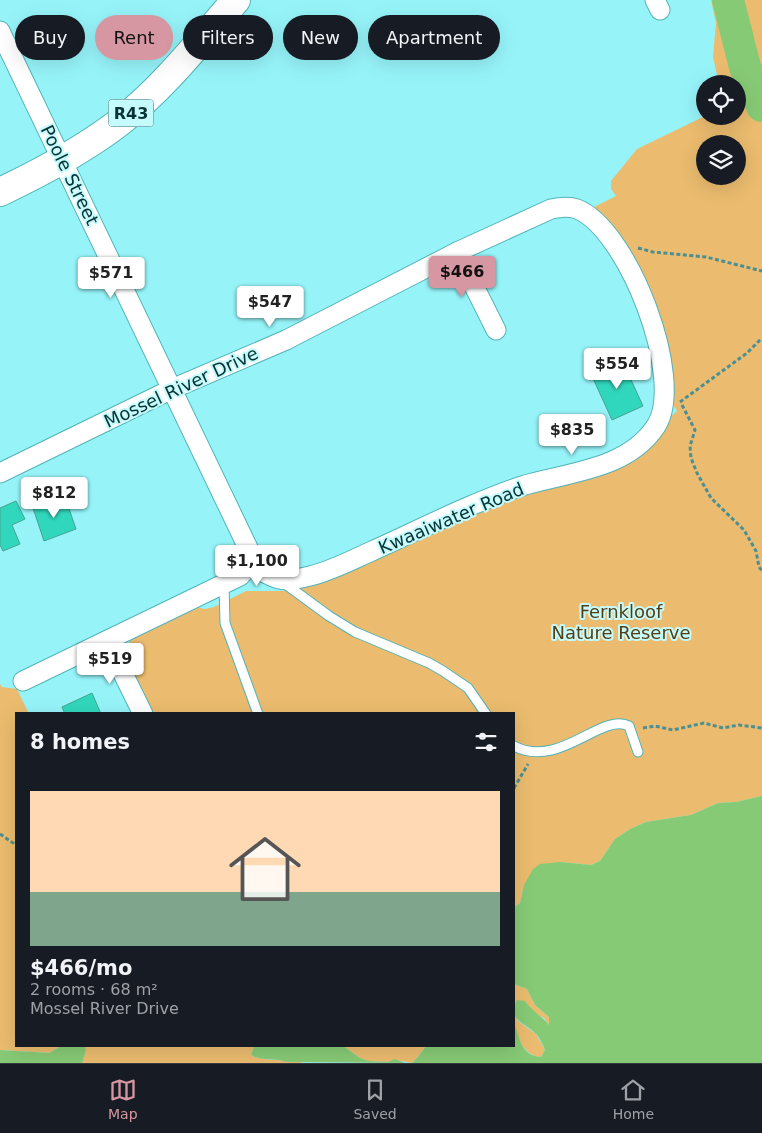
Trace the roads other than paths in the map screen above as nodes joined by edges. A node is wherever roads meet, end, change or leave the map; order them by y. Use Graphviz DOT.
graph roads {
  1 [pos="236,0"];
  2 [pos="0,31"];
  3 [pos="62,161"];
  4 [pos="0,192"];
  5 [pos="551,209"];
  6 [pos="458,252"];
  7 [pos="496,330"];
  8 [pos="172,389"];
  9 [pos="0,473"];
  10 [pos="249,564"];
  11 [pos="280,579"];
  12 [pos="224,584"];
  13 [pos="107,640"];
  14 [pos="23,681"];
  15 [pos="142,712"];
  16 [pos="257,712"];
  17 [pos="485,712"];
  18 [pos="515,746"];
  19 [pos="638,752"];
  1 -- 3 [label="main road, R43"];
  2 -- 3 [label="street, Poole Street"];
  3 -- 4 [label="main road, R43"];
  3 -- 8 [label="street, Poole Street"];
  5 -- 6 [label="street, Mossel River Drive"];
  5 -- 11 [label="street, Kwaaiwater Road"];
  6 -- 7 [label="street"];
  6 -- 8 [label="street, Mossel River Drive"];
  8 -- 9 [label="street, Mossel River Drive"];
  8 -- 10 [label="street, Poole Street"];
  10 -- 11 [label="street, Kwaaiwater Road"];
  10 -- 12 [label="street"];
  11 -- 17 [label="lane"];
  12 -- 13 [label="street"];
  12 -- 16 [label="lane"];
  13 -- 14 [label="street"];
  13 -- 15 [label="street"];
  18 -- 19 [label="lane"];
}
